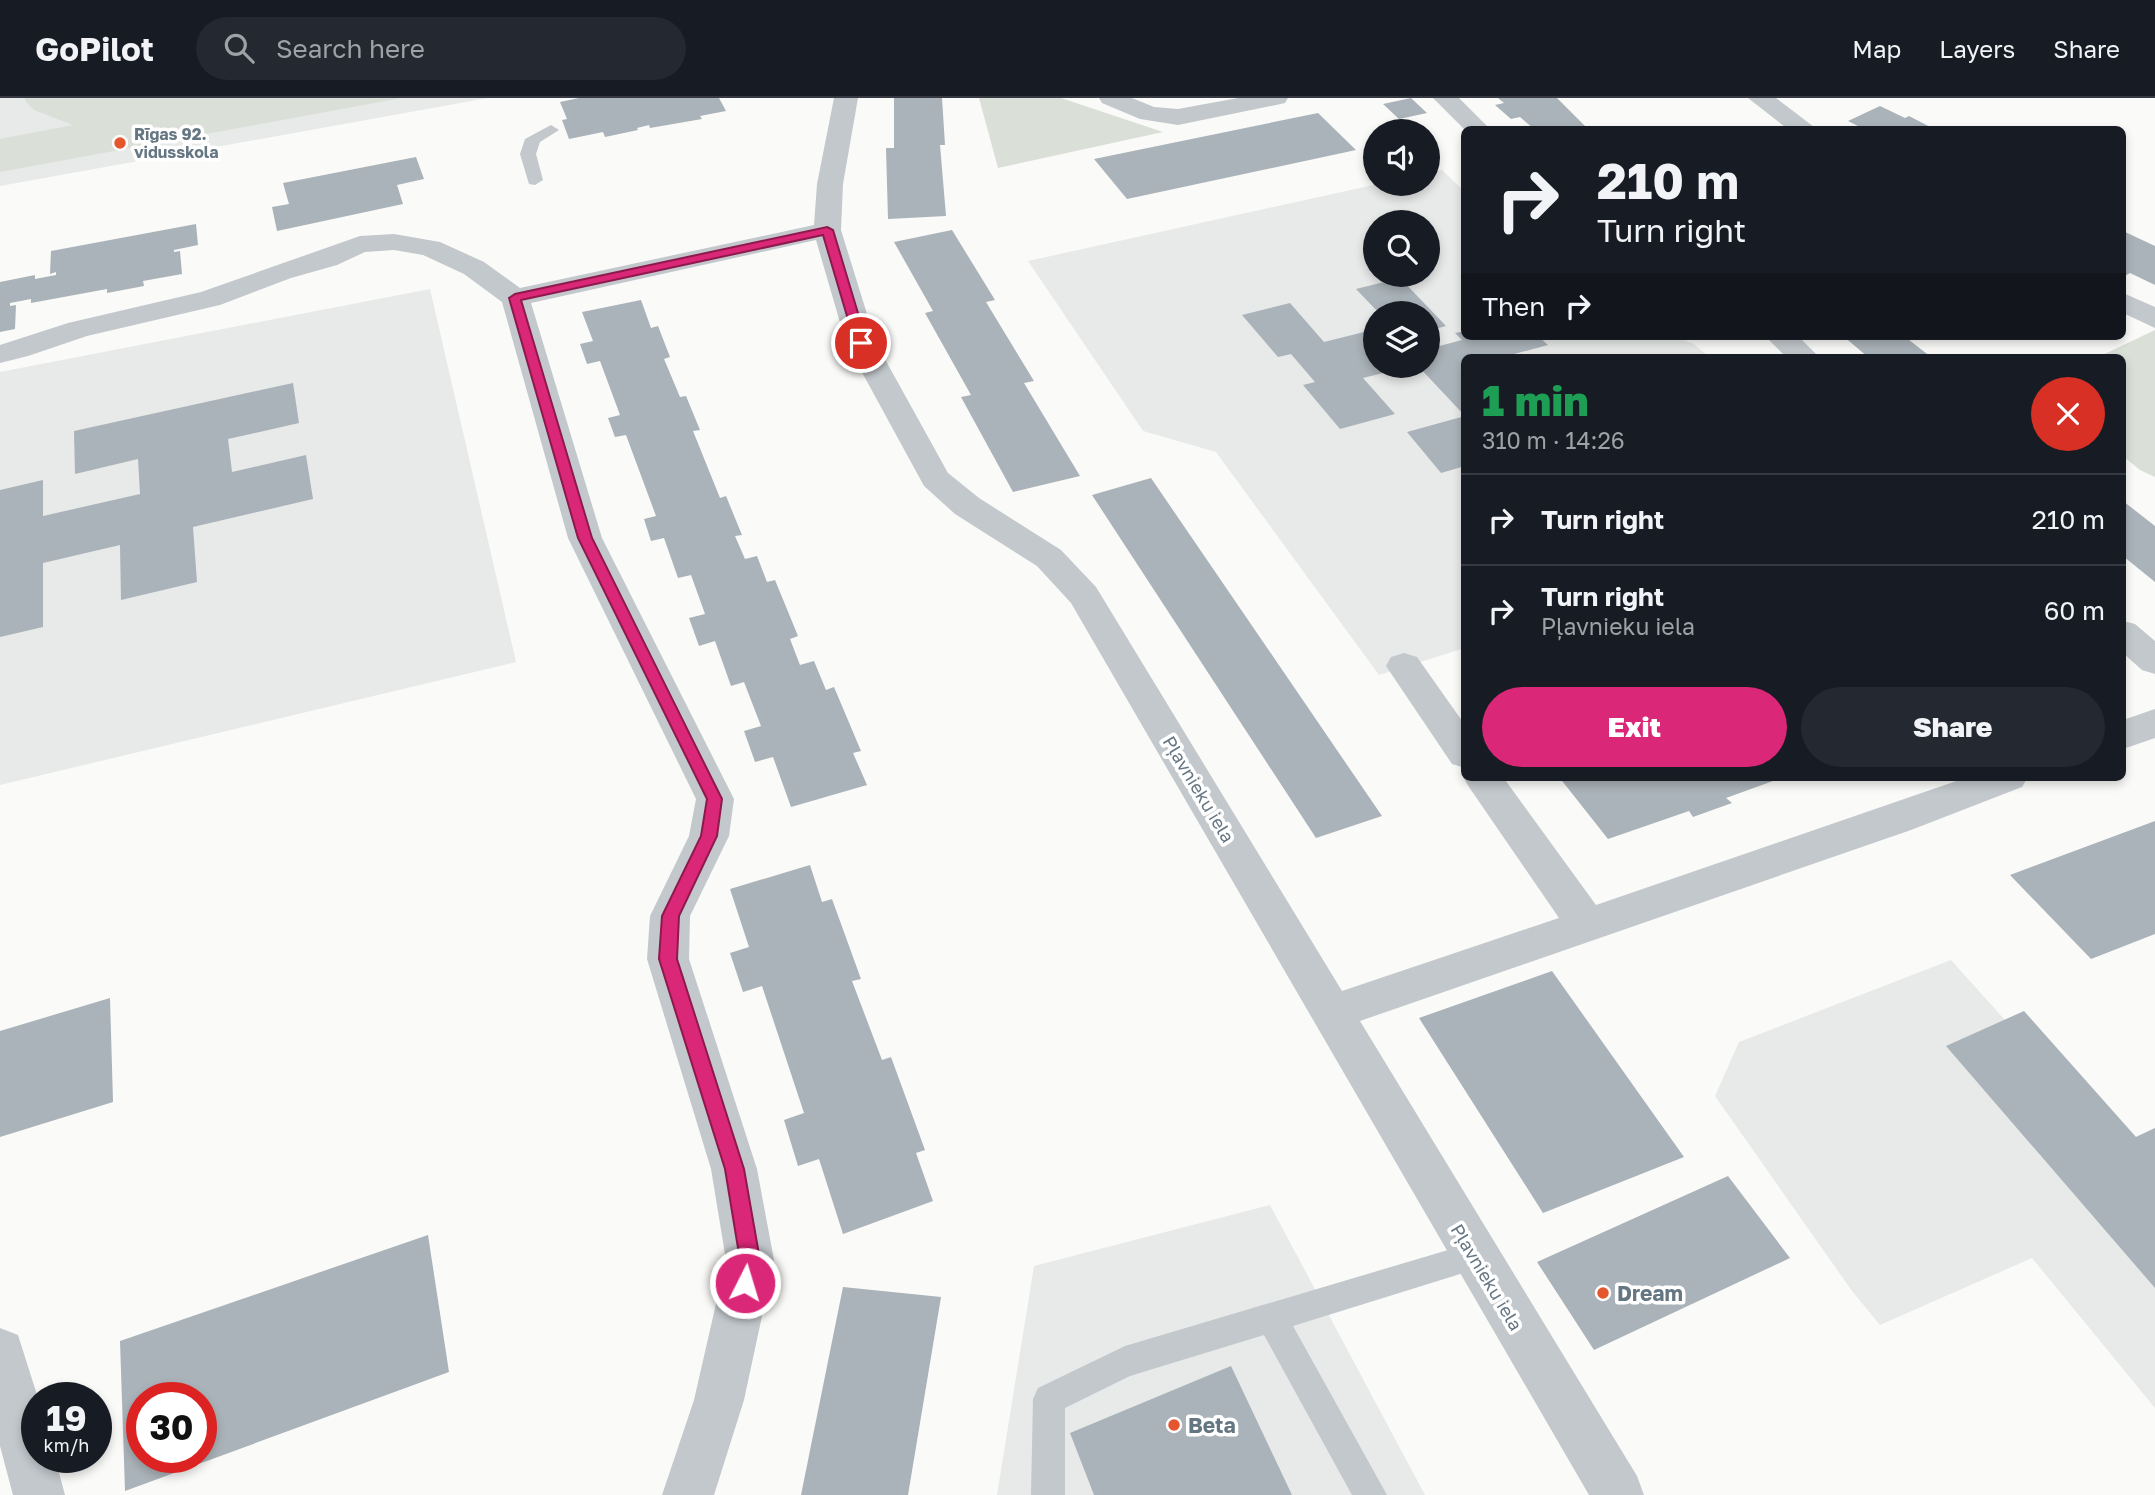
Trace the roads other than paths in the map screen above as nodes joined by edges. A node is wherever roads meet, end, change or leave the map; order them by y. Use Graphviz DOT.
graph roads {
  1 [pos="845,98"];
  2 [pos="1111,98"];
  3 [pos="1276,98"];
  4 [pos="1445,98"];
  5 [pos="1760,98"];
  6 [pos="1475,126"];
  7 [pos="1800,126"];
  8 [pos="551,130"];
  9 [pos="535,180"];
  10 [pos="827,230"];
  11 [pos="515,298"];
  12 [pos="2126,304"];
  13 [pos="2155,319"];
  14 [pos="1785,340"];
  15 [pos="0,354"];
  16 [pos="1801,354"];
  17 [pos="2126,636"];
  18 [pos="2155,661"];
  19 [pos="1404,666"];
  20 [pos="2155,723"];
  21 [pos="2126,734"];
  22 [pos="1461,748"];
  23 [pos="1485,781"];
  24 [pos="1998,781"];
  25 [pos="1587,925"];
  26 [pos="1332,1013"];
  27 [pos="1475,1256"];
  28 [pos="1271,1318"];
  29 [pos="0,1352"];
  30 [pos="39,1495"];
  31 [pos="688,1495"];
  32 [pos="1048,1495"];
  33 [pos="1370,1495"];
  34 [pos="1618,1495"];
  1 -- 10 [label="street, Pļavnieku iela"];
  2 -- 3 [label="street"];
  4 -- 6 [label="street"];
  5 -- 7 [label="street"];
  8 -- 9 [label="lane"];
  10 -- 11 [label="street"];
  10 -- 26 [label="street, Pļavnieku iela"];
  11 -- 15 [label="street"];
  11 -- 31 [label="street"];
  12 -- 13 [label="street"];
  14 -- 16 [label="street"];
  17 -- 18 [label="street"];
  19 -- 22 [label="street"];
  20 -- 21 [label="street"];
  23 -- 25 [label="street"];
  24 -- 25 [label="street"];
  25 -- 26 [label="street"];
  26 -- 27 [label="street, Pļavnieku iela"];
  27 -- 28 [label="lane"];
  27 -- 34 [label="street, Pļavnieku iela"];
  28 -- 32 [label="lane"];
  28 -- 33 [label="lane"];
  29 -- 30 [label="street"];
}
